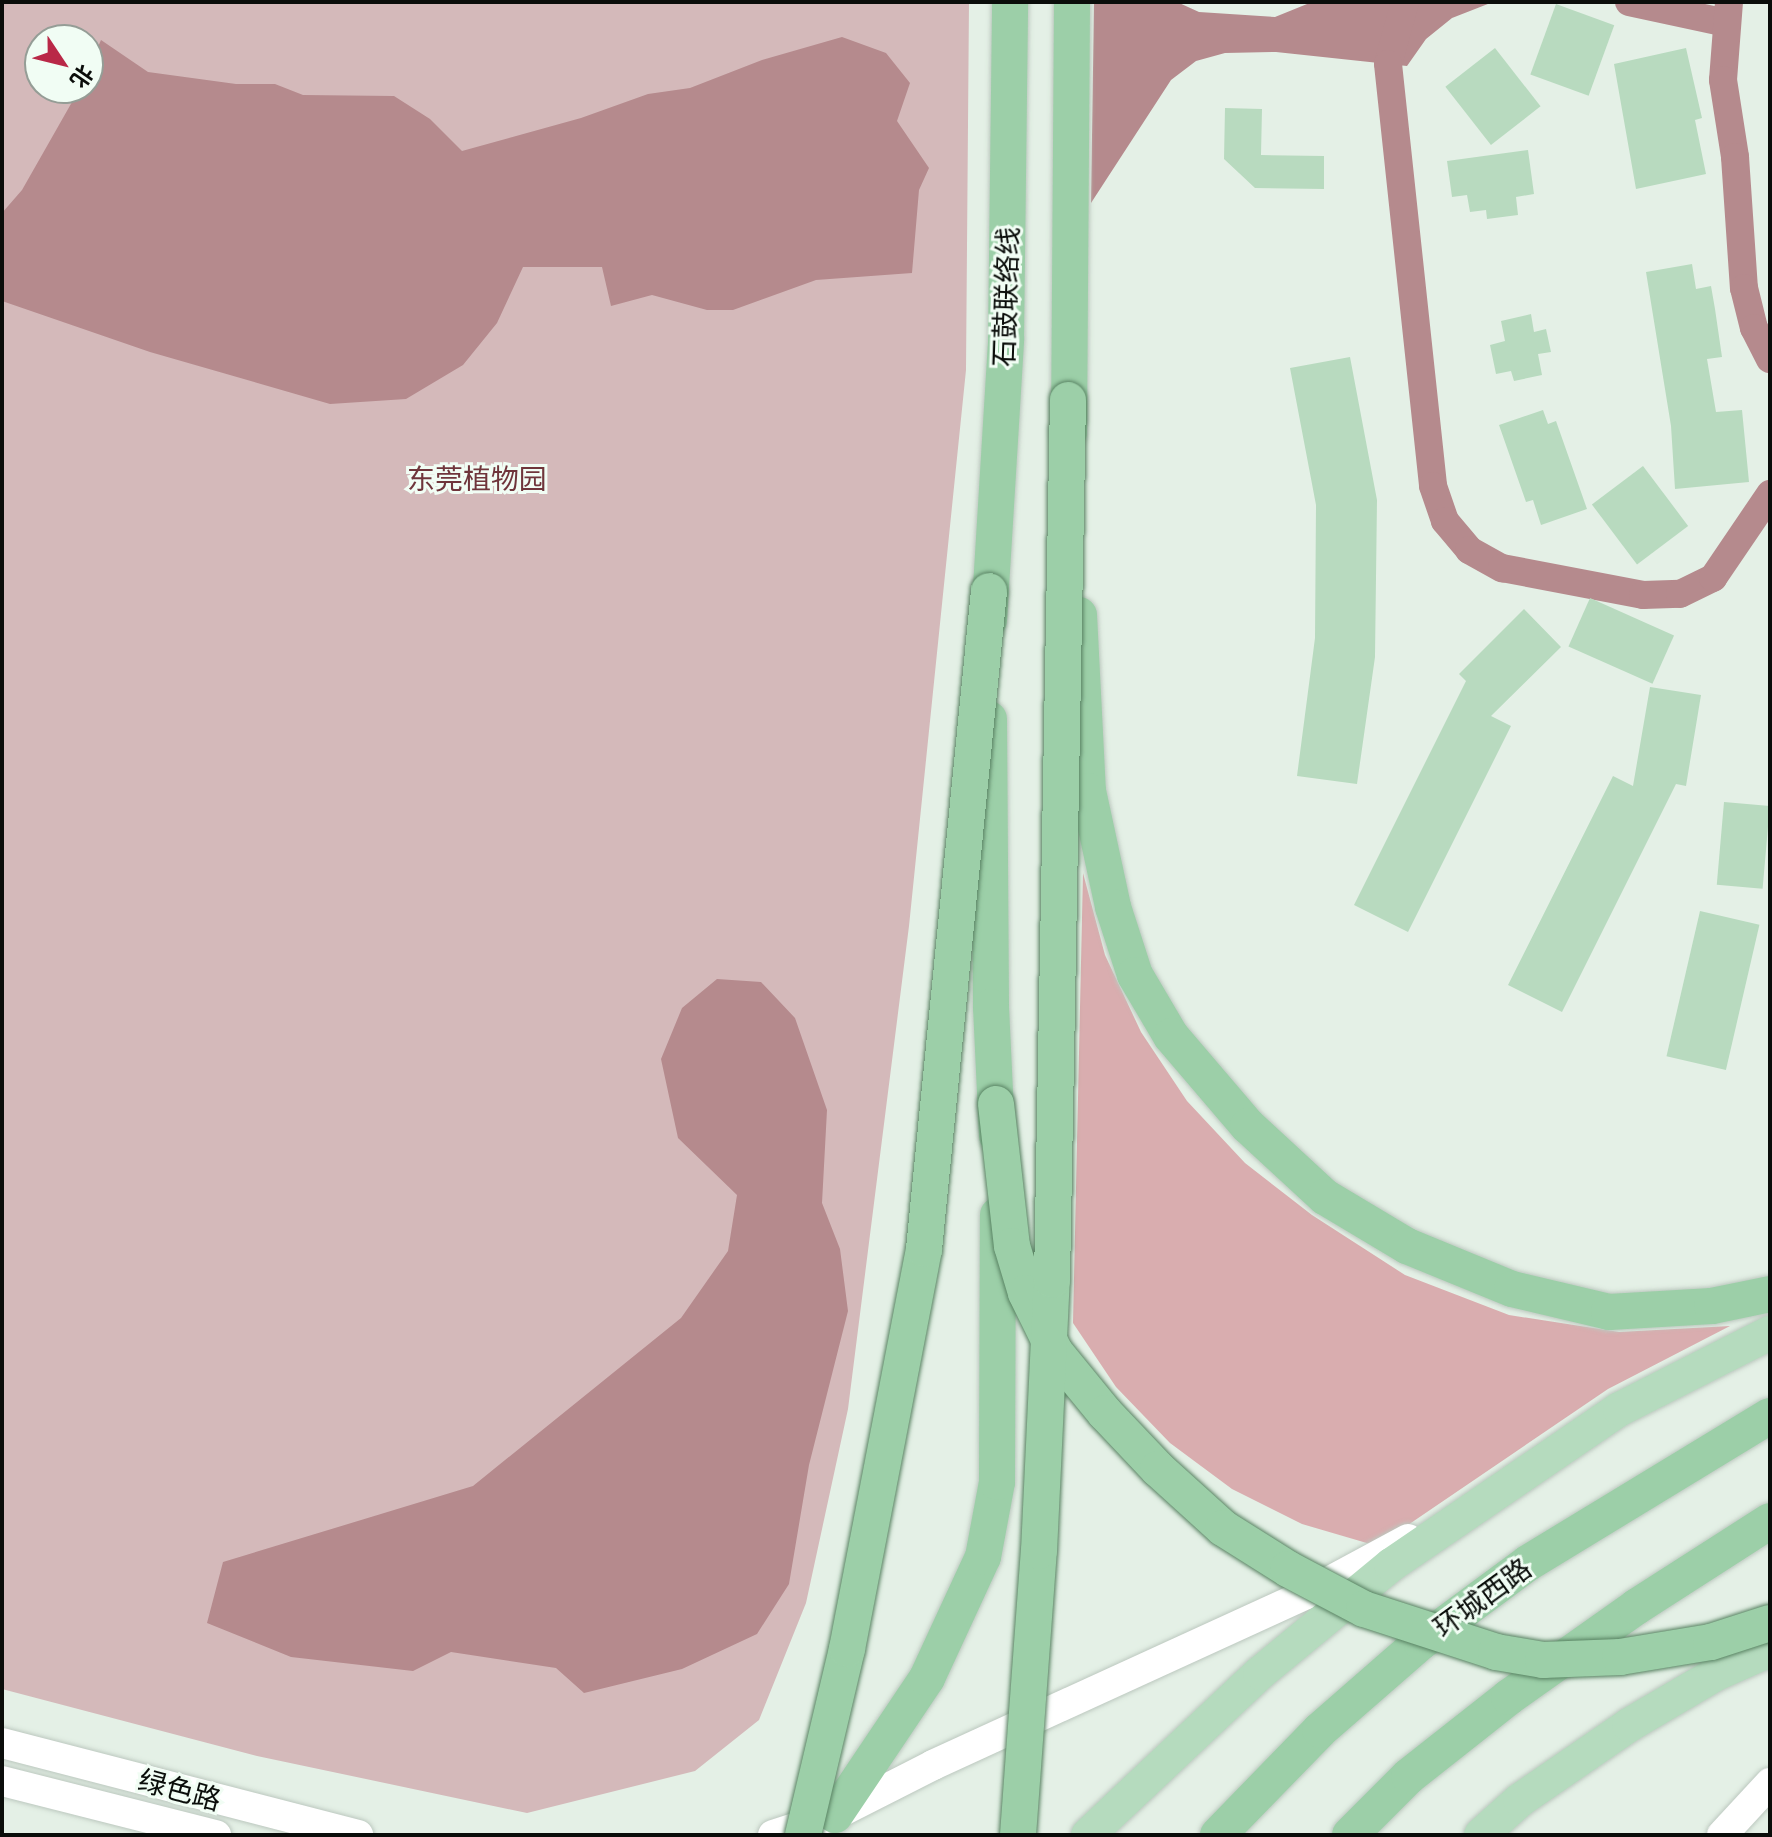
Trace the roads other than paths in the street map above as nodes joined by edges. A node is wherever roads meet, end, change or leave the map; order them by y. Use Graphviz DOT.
graph roads {
  1 [pos="1010,2"];
  2 [pos="1072,2"];
  3 [pos="1068,400"];
  4 [pos="989,591"];
  5 [pos="996,1104"];
  6 [pos="1770,1294"];
  7 [pos="1770,1333"];
  8 [pos="1770,1416"];
  9 [pos="1497,1490"];
  10 [pos="1770,1521"];
  11 [pos="1770,1623"];
  12 [pos="1770,1650"];
  13 [pos="2,1743"];
  14 [pos="2,1781"];
  15 [pos="1770,1783"];
  16 [pos="835,1815"];
  17 [pos="1095,1827"];
  18 [pos="1223,1829"];
  19 [pos="216,1835"];
  20 [pos="358,1835"];
  21 [pos="773,1835"];
  22 [pos="801,1835"];
  23 [pos="1018,1835"];
  24 [pos="1350,1835"];
  25 [pos="1481,1835"];
  26 [pos="1722,1835"];
  1 -- 4 [label="highway, 石鼓联络线"];
  2 -- 3 [label="highway"];
  3 -- 6 [label="highway"];
  3 -- 23 [label="highway, bridge"];
  4 -- 5 [label="highway"];
  4 -- 22 [label="highway, bridge"];
  5 -- 11 [label="highway, bridge"];
  5 -- 16 [label="highway"];
  7 -- 9 [label="main road"];
  8 -- 18 [label="highway, 环城西路"];
  9 -- 16 [label="main road"];
  9 -- 17 [label="main road"];
  10 -- 24 [label="highway"];
  12 -- 25 [label="main road"];
  13 -- 20 [label="main road, 绿色路"];
  14 -- 19 [label="main road, 绿色路"];
  15 -- 26 [label="main road"];
  16 -- 21 [label="main road"];
  16 -- 22 [label="main road"];
}
